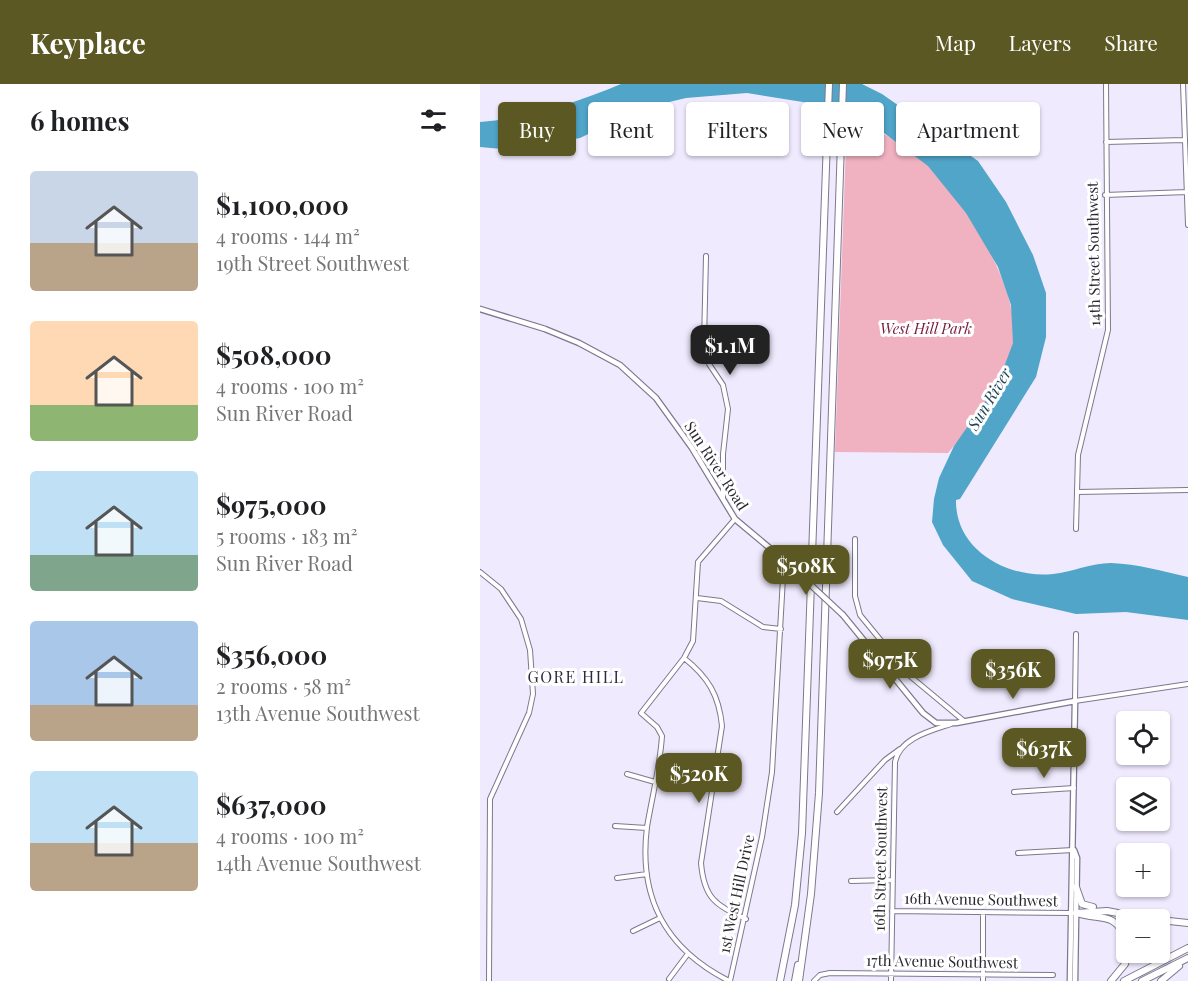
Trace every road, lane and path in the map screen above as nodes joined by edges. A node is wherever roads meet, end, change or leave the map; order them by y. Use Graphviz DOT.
graph roads {
  1 [pos="829,84"];
  2 [pos="843,84"];
  3 [pos="1106,84"];
  4 [pos="1183,84"];
  5 [pos="1184,140"];
  6 [pos="1106,142"];
  7 [pos="1187,192"];
  8 [pos="1105,195"];
  9 [pos="1188,225"];
  10 [pos="706,256"];
  11 [pos="480,309"];
  12 [pos="1188,490"];
  13 [pos="1077,492"];
  14 [pos="723,499"];
  15 [pos="735,519"];
  16 [pos="1076,529"];
  17 [pos="855,539"];
  18 [pos="784,560"];
  19 [pos="480,572"];
  20 [pos="697,598"];
  21 [pos="781,629"];
  22 [pos="1076,634"];
  23 [pos="684,658"];
  24 [pos="1188,684"];
  25 [pos="1075,701"];
  26 [pos="964,721"];
  27 [pos="956,723"];
  28 [pos="900,749"];
  29 [pos="627,774"];
  30 [pos="655,782"];
  31 [pos="1074,788"];
  32 [pos="1014,792"];
  33 [pos="837,812"];
  34 [pos="615,826"];
  35 [pos="647,828"];
  36 [pos="1074,850"];
  37 [pos="1018,853"];
  38 [pos="647,874"];
  39 [pos="616,878"];
  40 [pos="851,880"];
  41 [pos="891,880"];
  42 [pos="1077,887"];
  43 [pos="812,894"];
  44 [pos="892,911"];
  45 [pos="983,912"];
  46 [pos="1116,912"];
  47 [pos="1116,912"];
  48 [pos="1073,913"];
  49 [pos="660,918"];
  50 [pos="746,919"];
  51 [pos="1170,921"];
  52 [pos="1188,923"];
  53 [pos="1116,924"];
  54 [pos="633,931"];
  55 [pos="1188,948"];
  56 [pos="687,955"];
  57 [pos="1188,959"];
  58 [pos="1125,963"];
  59 [pos="891,973"];
  60 [pos="983,975"];
  61 [pos="1053,975"];
  62 [pos="669,979"];
  63 [pos="489,981"];
  64 [pos="730,981"];
  65 [pos="780,981"];
  66 [pos="795,981"];
  67 [pos="800,981"];
  68 [pos="814,981"];
  69 [pos="891,981"];
  70 [pos="983,981"];
  71 [pos="1070,981"];
  72 [pos="1076,981"];
  73 [pos="1111,981"];
  74 [pos="1124,981"];
  75 [pos="1142,981"];
  76 [pos="1161,981"];
  1 -- 65 [label="highway"];
  2 -- 43 [label="highway"];
  3 -- 6 [label="street, 14th Street Southwest"];
  4 -- 5 [label="street"];
  5 -- 6 [label="street"];
  5 -- 7 [label="street"];
  6 -- 8 [label="street, 14th Street Southwest"];
  7 -- 8 [label="street"];
  7 -- 9 [label="street"];
  8 -- 13 [label="street, 14th Street Southwest"];
  10 -- 14 [label="street"];
  11 -- 14 [label="street, Sun River Road"];
  12 -- 13 [label="street"];
  13 -- 16 [label="street, 14th Street Southwest"];
  14 -- 15 [label="street, Sun River Road"];
  15 -- 18 [label="street, Sun River Road"];
  15 -- 20 [label="street"];
  17 -- 26 [label="street"];
  18 -- 21 [label="street, 1st West Hill Drive"];
  18 -- 27 [label="street, Sun River Road, bridge"];
  19 -- 63 [label="street"];
  20 -- 21 [label="street"];
  20 -- 23 [label="street"];
  21 -- 50 [label="street, 1st West Hill Drive"];
  22 -- 25 [label="street"];
  23 -- 30 [label="street"];
  23 -- 50 [label="street"];
  24 -- 25 [label="street"];
  25 -- 26 [label="street"];
  25 -- 31 [label="street"];
  26 -- 27 [label="street"];
  27 -- 28 [label="street"];
  28 -- 33 [label="street"];
  28 -- 41 [label="street, 16th Street Southwest"];
  29 -- 30 [label="street"];
  30 -- 35 [label="street"];
  31 -- 32 [label="street"];
  31 -- 36 [label="street"];
  34 -- 35 [label="street"];
  35 -- 38 [label="street"];
  36 -- 37 [label="street"];
  36 -- 42 [label="street"];
  36 -- 48 [label="street"];
  38 -- 39 [label="street"];
  38 -- 49 [label="street"];
  40 -- 41 [label="street"];
  41 -- 44 [label="street, 16th Street Southwest"];
  42 -- 46 [label="highway"];
  42 -- 48 [label="street"];
  43 -- 66 [label="highway"];
  43 -- 67 [label="highway"];
  44 -- 45 [label="street, 16th Avenue Southwest"];
  44 -- 59 [label="street, 16th Street Southwest"];
  45 -- 48 [label="street, 16th Avenue Southwest"];
  45 -- 60 [label="street"];
  47 -- 48 [label="highway"];
  48 -- 53 [label="highway"];
  48 -- 71 [label="street"];
  48 -- 72 [label="street"];
  49 -- 54 [label="street"];
  49 -- 56 [label="street"];
  50 -- 64 [label="street, 1st West Hill Drive"];
  51 -- 52 [label="highway"];
  55 -- 74 [label="highway"];
  56 -- 62 [label="street"];
  56 -- 64 [label="street"];
  57 -- 75 [label="highway"];
  57 -- 76 [label="highway"];
  58 -- 73 [label="highway"];
  59 -- 60 [label="street, 17th Avenue Southwest"];
  59 -- 68 [label="street, 17th Avenue Southwest"];
  59 -- 69 [label="street, 16th Street Southwest"];
  60 -- 61 [label="street, 17th Avenue Southwest"];
  60 -- 70 [label="street"];
}
